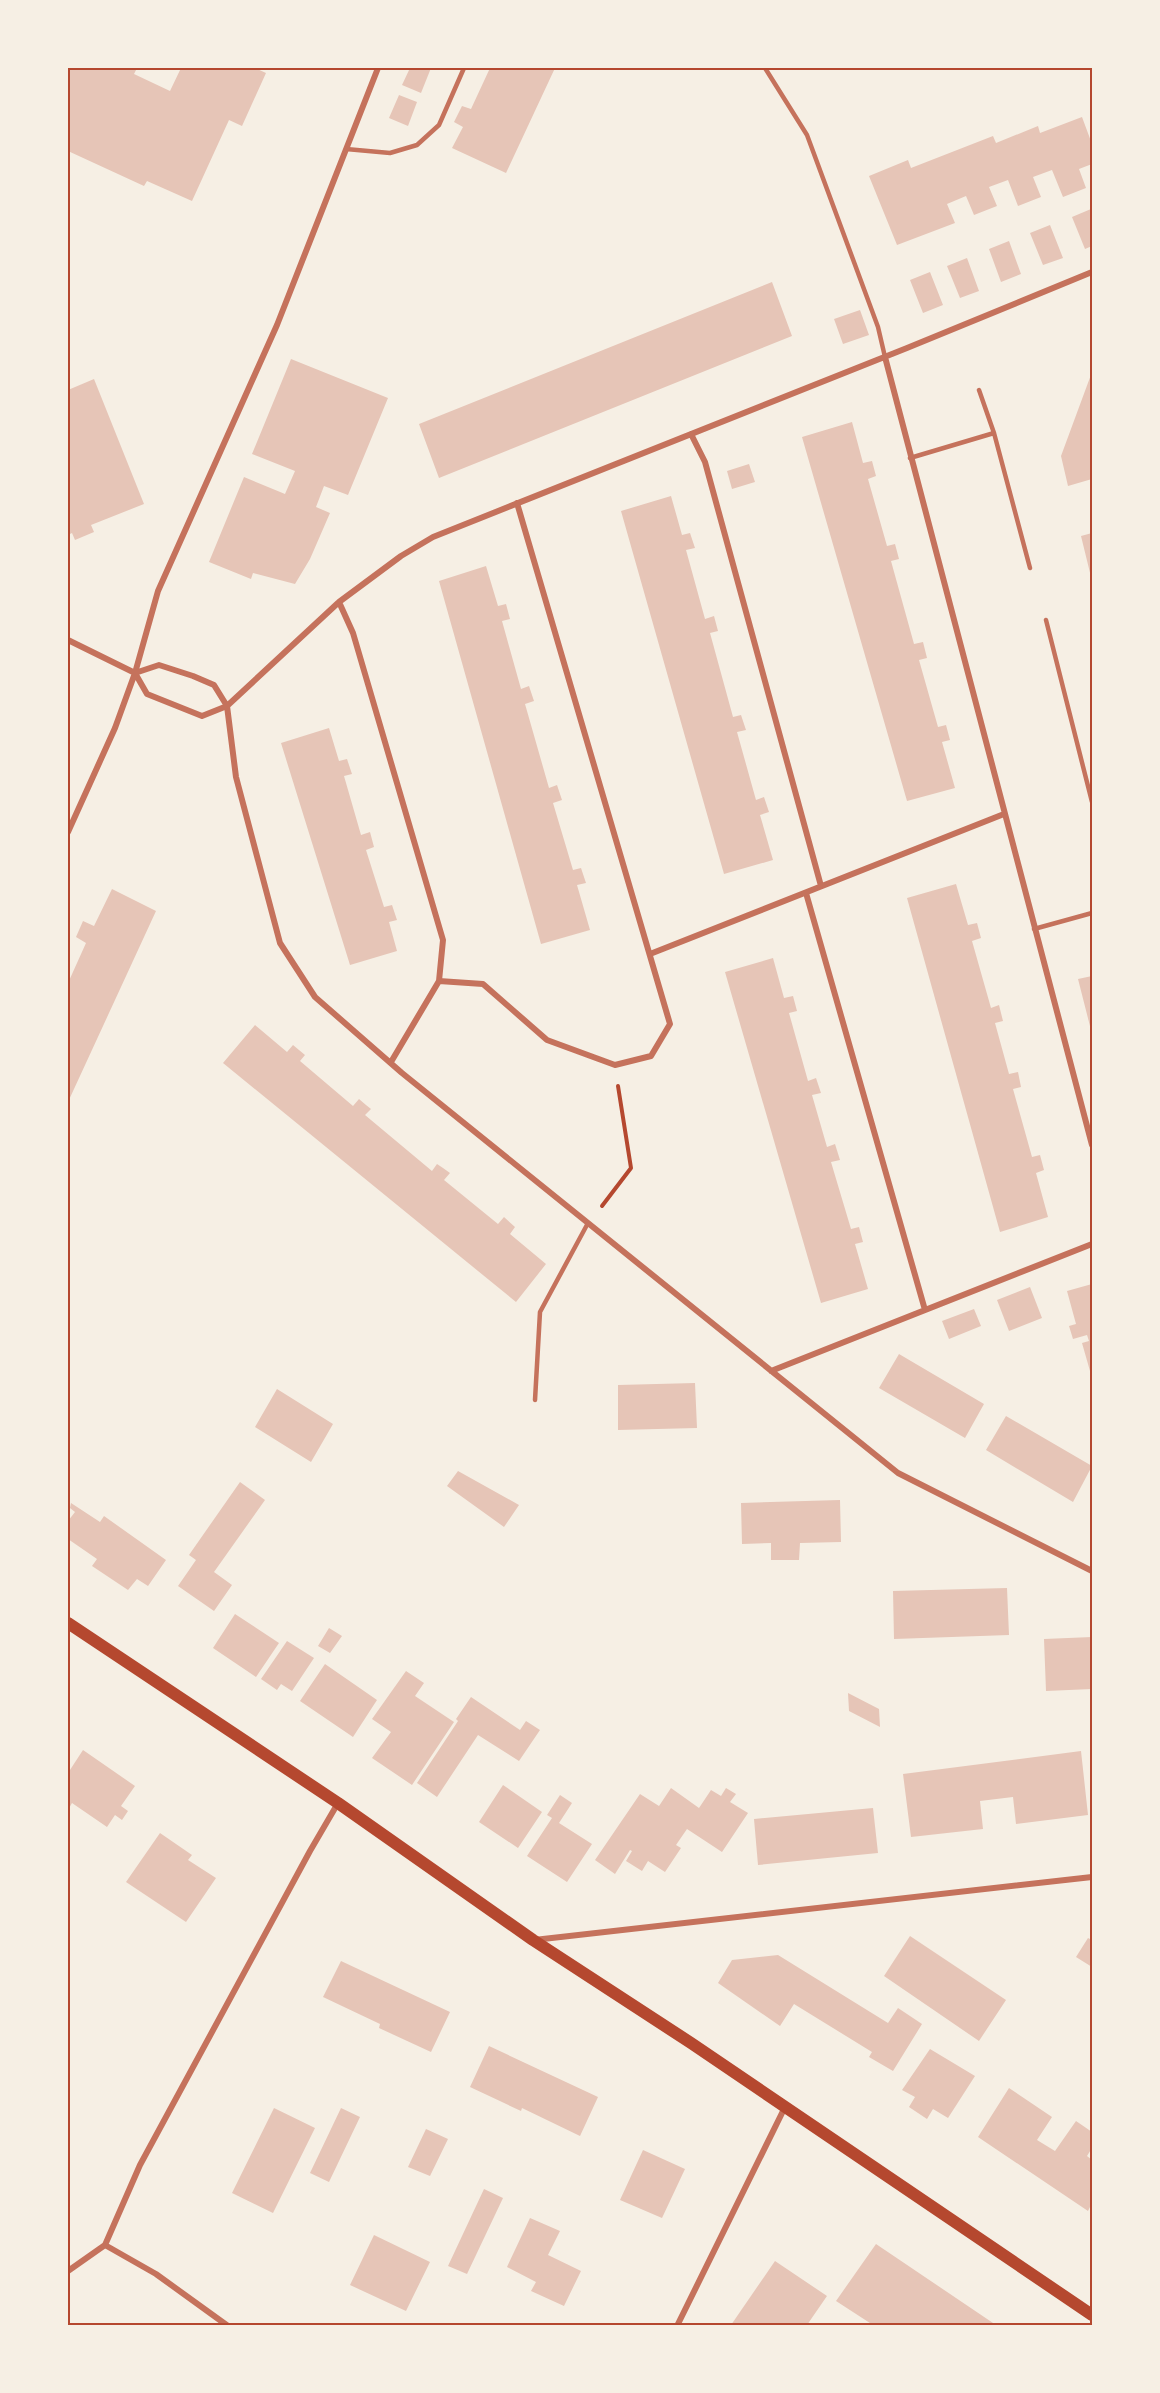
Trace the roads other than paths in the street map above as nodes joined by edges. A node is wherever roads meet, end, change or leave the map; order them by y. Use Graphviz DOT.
graph roads {
  1 [pos="378,68"];
  2 [pos="464,68"];
  3 [pos="765,68"];
  4 [pos="346,149"];
  5 [pos="1092,272"];
  6 [pos="885,357"];
  7 [pos="979,390"];
  8 [pos="994,433"];
  9 [pos="691,434"];
  10 [pos="910,458"];
  11 [pos="517,503"];
  12 [pos="1030,568"];
  13 [pos="339,603"];
  14 [pos="1046,620"];
  15 [pos="68,640"];
  16 [pos="135,673"];
  17 [pos="227,706"];
  18 [pos="1092,802"];
  19 [pos="1004,814"];
  20 [pos="68,832"];
  21 [pos="821,886"];
  22 [pos="806,893"];
  23 [pos="1092,913"];
  24 [pos="1034,928"];
  25 [pos="650,954"];
  26 [pos="439,981"];
  27 [pos="391,1062"];
  28 [pos="1092,1145"];
  29 [pos="588,1223"];
  30 [pos="1092,1244"];
  31 [pos="925,1310"];
  32 [pos="771,1371"];
  33 [pos="535,1400"];
  34 [pos="1092,1571"];
  35 [pos="68,1623"];
  36 [pos="338,1803"];
  37 [pos="1092,1877"];
  38 [pos="533,1940"];
  39 [pos="785,2108"];
  40 [pos="105,2245"];
  41 [pos="68,2271"];
  42 [pos="1092,2315"];
  43 [pos="228,2325"];
  44 [pos="677,2325"];
  1 -- 4 [label="street"];
  2 -- 4 [label="lane"];
  3 -- 6 [label="lane"];
  4 -- 16 [label="street"];
  5 -- 6 [label="street"];
  6 -- 9 [label="street"];
  6 -- 10 [label="street"];
  7 -- 8 [label="lane"];
  8 -- 10 [label="lane"];
  8 -- 12 [label="lane"];
  9 -- 11 [label="street"];
  9 -- 21 [label="street"];
  10 -- 19 [label="street"];
  11 -- 13 [label="street"];
  11 -- 25 [label="street"];
  13 -- 17 [label="street"];
  13 -- 26 [label="street"];
  14 -- 18 [label="lane"];
  15 -- 16 [label="street"];
  16 -- 17 [label="street"];
  16 -- 17 [label="street"];
  16 -- 20 [label="street"];
  17 -- 27 [label="street"];
  19 -- 21 [label="street"];
  19 -- 24 [label="street"];
  21 -- 22 [label="street"];
  22 -- 25 [label="street"];
  22 -- 31 [label="street"];
  23 -- 24 [label="lane"];
  24 -- 28 [label="street"];
  25 -- 26 [label="street"];
  26 -- 27 [label="street"];
  27 -- 29 [label="street"];
  29 -- 32 [label="street"];
  29 -- 33 [label="lane"];
  30 -- 31 [label="street"];
  31 -- 32 [label="street"];
  32 -- 34 [label="street"];
  35 -- 36 [label="main road"];
  36 -- 38 [label="main road"];
  36 -- 40 [label="street"];
  37 -- 38 [label="street"];
  38 -- 39 [label="main road"];
  39 -- 42 [label="main road"];
  39 -- 44 [label="street"];
  40 -- 41 [label="street"];
  40 -- 43 [label="street"];
}
